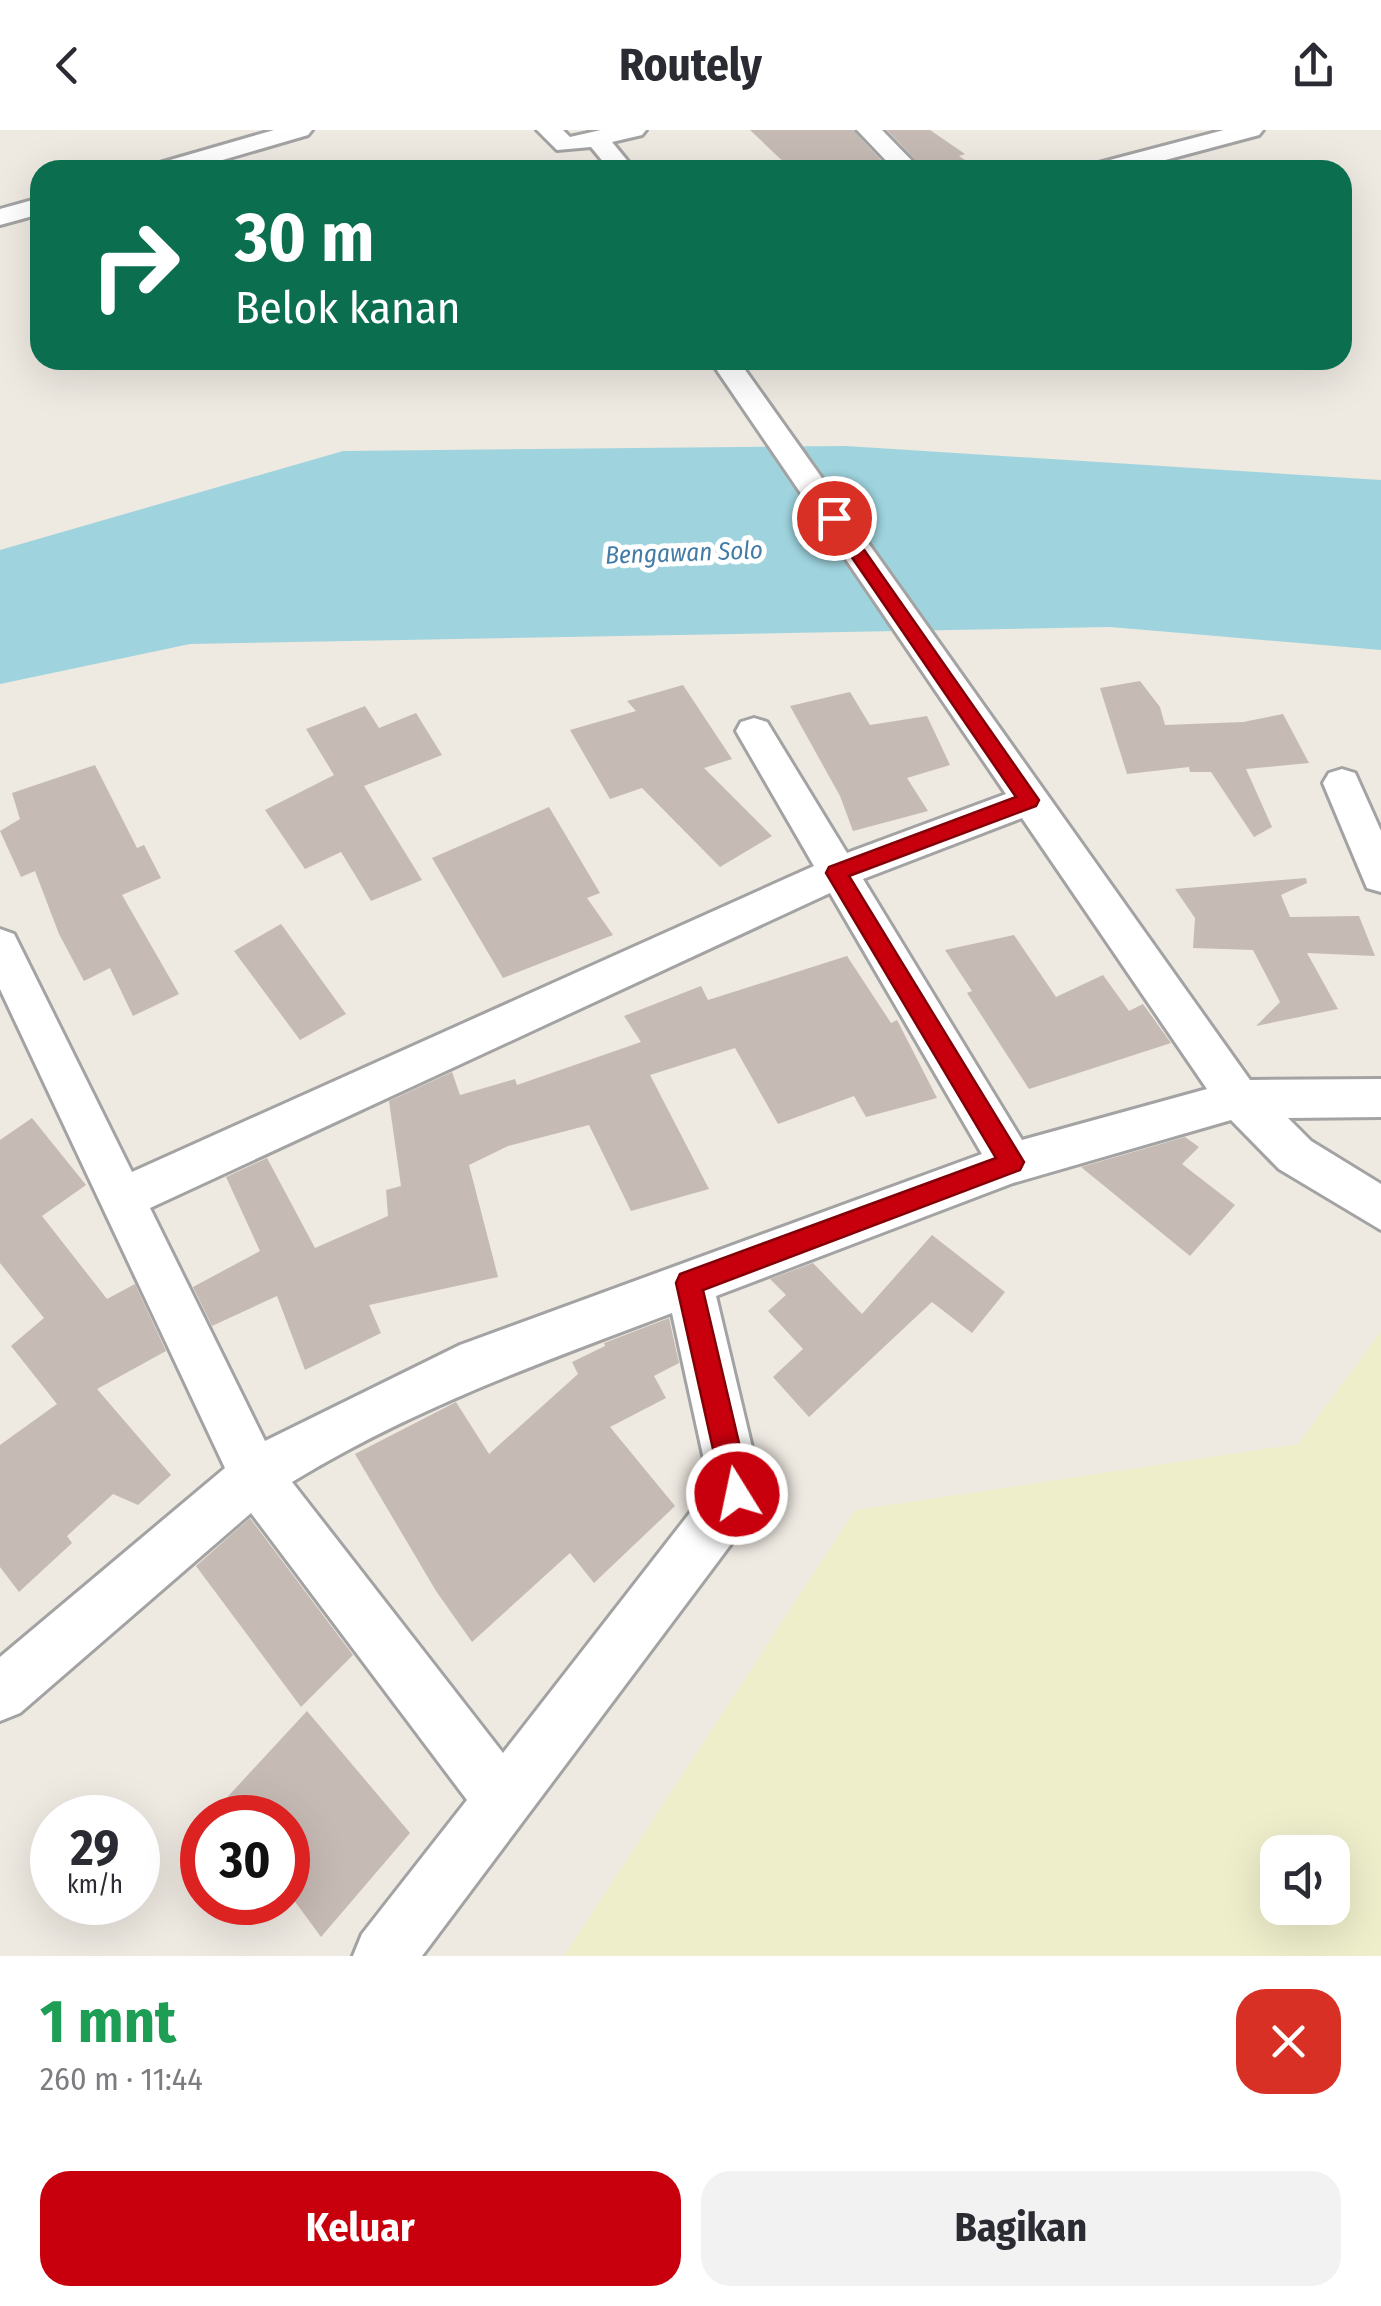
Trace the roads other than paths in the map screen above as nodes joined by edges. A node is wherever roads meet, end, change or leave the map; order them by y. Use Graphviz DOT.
graph roads {
  1 [pos="300,130"];
  2 [pos="869,130"];
  3 [pos="1251,130"];
  4 [pos="615,134"];
  5 [pos="557,138"];
  6 [pos="196,160"];
  7 [pos="576,160"];
  8 [pos="621,160"];
  9 [pos="900,160"];
  10 [pos="1138,160"];
  11 [pos="30,209"];
  12 [pos="0,217"];
  13 [pos="731,370"];
  14 [pos="754,731"];
  15 [pos="1342,783"];
  16 [pos="1029,800"];
  17 [pos="836,873"];
  18 [pos="1381,878"];
  19 [pos="0,946"];
  20 [pos="1381,1098"];
  21 [pos="1240,1099"];
  22 [pos="1012,1162"];
  23 [pos="121,1199"];
  24 [pos="1381,1209"];
  25 [pos="689,1283"];
  26 [pos="256,1476"];
  27 [pos="0,1693"];
  28 [pos="504,1801"];
  29 [pos="384,1956"];
  1 -- 6 [label="street"];
  2 -- 9 [label="street"];
  3 -- 10 [label="street"];
  4 -- 5 [label="street"];
  4 -- 8 [label="street"];
  5 -- 7 [label="street"];
  11 -- 12 [label="street"];
  13 -- 16 [label="street"];
  14 -- 17 [label="street"];
  15 -- 18 [label="street"];
  16 -- 17 [label="street"];
  16 -- 21 [label="street"];
  17 -- 22 [label="street"];
  17 -- 23 [label="street"];
  19 -- 23 [label="street"];
  20 -- 21 [label="street"];
  21 -- 22 [label="street"];
  21 -- 24 [label="street"];
  22 -- 25 [label="street"];
  23 -- 26 [label="street"];
  25 -- 26 [label="street"];
  25 -- 28 [label="street"];
  26 -- 27 [label="street"];
  26 -- 28 [label="street"];
  28 -- 29 [label="street"];
}
